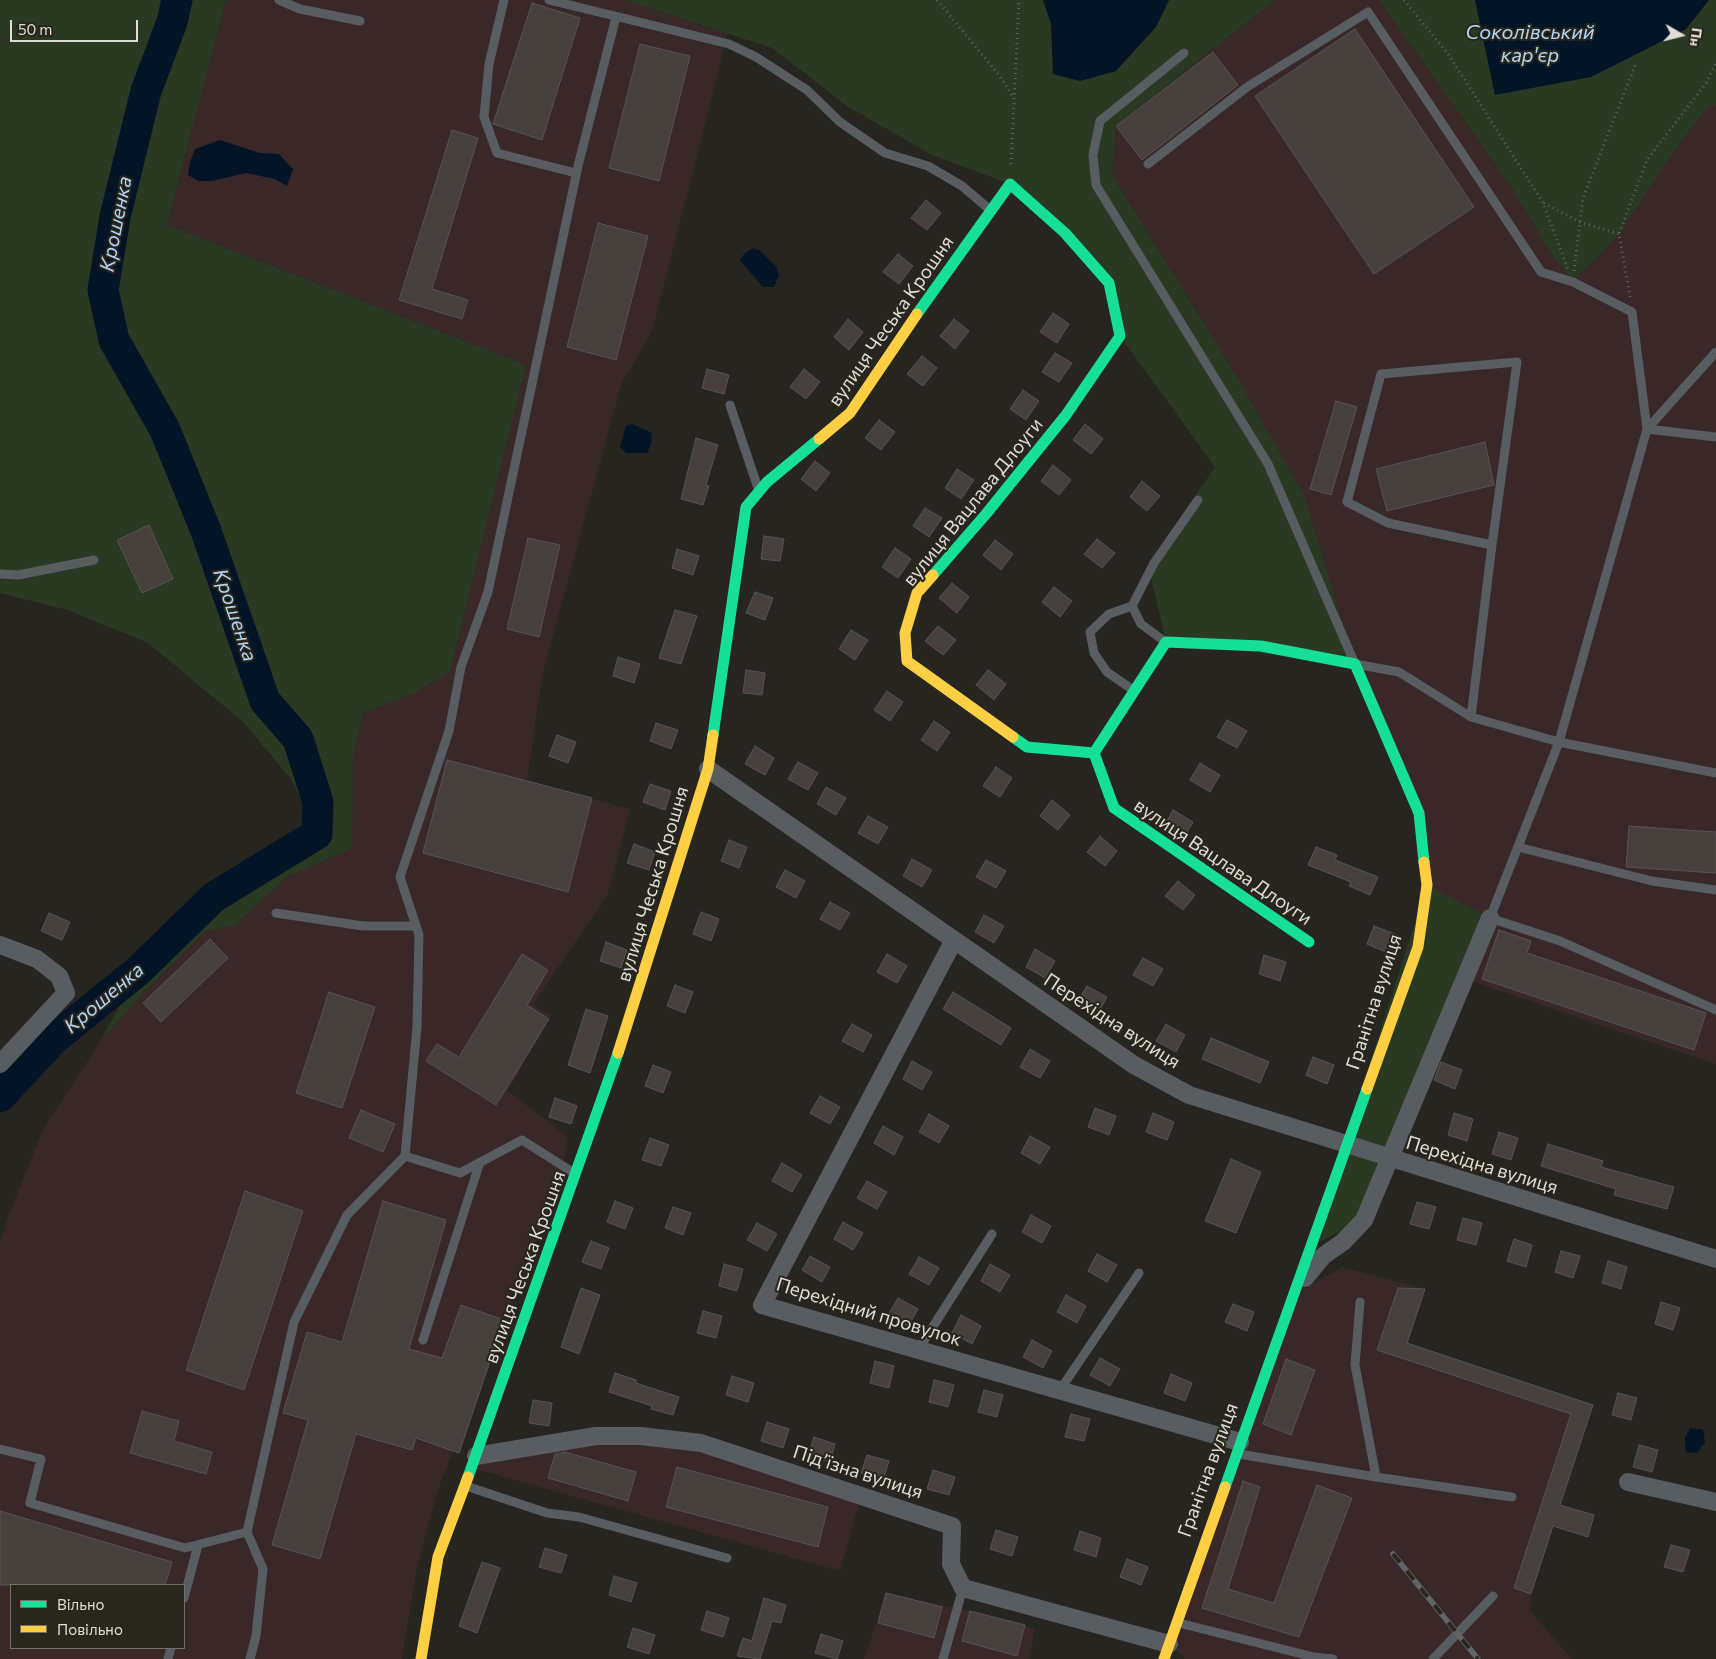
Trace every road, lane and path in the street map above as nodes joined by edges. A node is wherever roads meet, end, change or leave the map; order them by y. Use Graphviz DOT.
graph roads {
  1 [pos="279,0"];
  2 [pos="504,0"];
  3 [pos="549,0"];
  4 [pos="937,0"];
  5 [pos="1019,0"];
  6 [pos="1404,0"];
  7 [pos="616,17"];
  8 [pos="360,21"];
  9 [pos="1184,53"];
  10 [pos="1636,63"];
  11 [pos="1716,64"];
  12 [pos="1014,99"];
  13 [pos="1148,164"];
  14 [pos="576,173"];
  15 [pos="1010,184"];
  16 [pos="1543,202"];
  17 [pos="991,210"];
  18 [pos="1580,222"];
  19 [pos="1619,234"];
  20 [pos="1573,282"];
  21 [pos="1632,312"];
  22 [pos="1716,352"];
  23 [pos="730,405"];
  24 [pos="1647,429"];
  25 [pos="1716,437"];
  26 [pos="759,492"];
  27 [pos="1198,500"];
  28 [pos="1492,545"];
  29 [pos="94,560"];
  30 [pos="0,574"];
  31 [pos="1132,606"];
  32 [pos="1166,642"];
  33 [pos="1355,664"];
  34 [pos="1135,691"];
  35 [pos="1471,717"];
  36 [pos="1560,742"];
  37 [pos="1094,754"];
  38 [pos="708,769"];
  39 [pos="1716,773"];
  40 [pos="1518,847"];
  41 [pos="1716,890"];
  42 [pos="276,913"];
  43 [pos="1490,918"];
  44 [pos="416,926"];
  45 [pos="954,940"];
  46 [pos="1309,942"];
  47 [pos="0,945"];
  48 [pos="1716,1010"];
  49 [pos="0,1064"];
  50 [pos="1348,1144"];
  51 [pos="405,1156"];
  52 [pos="1389,1158"];
  53 [pos="480,1162"];
  54 [pos="576,1174"];
  55 [pos="992,1234"];
  56 [pos="1716,1259"];
  57 [pos="1139,1273"];
  58 [pos="1294,1295"];
  59 [pos="1360,1302"];
  60 [pos="424,1340"];
  61 [pos="918,1350"];
  62 [pos="1060,1390"];
  63 [pos="1238,1448"];
  64 [pos="0,1449"];
  65 [pos="476,1456"];
  66 [pos="1376,1477"];
  67 [pos="1628,1482"];
  68 [pos="465,1486"];
  69 [pos="1512,1496"];
  70 [pos="1716,1502"];
  71 [pos="247,1532"];
  72 [pos="198,1544"];
  73 [pos="727,1558"];
  74 [pos="963,1588"];
  75 [pos="185,1594"];
  76 [pos="1493,1596"];
  77 [pos="1176,1623"];
  78 [pos="1166,1652"];
  79 [pos="250,1659"];
  80 [pos="421,1659"];
  81 [pos="943,1659"];
  82 [pos="1333,1659"];
  83 [pos="1432,1659"];
  1 -- 8 [label="lane"];
  2 -- 14 [label="lane"];
  3 -- 7 [label="lane"];
  4 -- 12 [label="path"];
  5 -- 12 [label="path"];
  6 -- 16 [label="path"];
  7 -- 14 [label="lane"];
  7 -- 17 [label="lane"];
  9 -- 33 [label="lane"];
  10 -- 18 [label="path"];
  11 -- 19 [label="path"];
  12 -- 15 [label="path"];
  13 -- 20 [label="lane"];
  14 -- 44 [label="lane"];
  15 -- 17 [label="street, вулиця Чеська Крошня"];
  15 -- 37 [label="street, вулиця Вацлава Длоуги"];
  16 -- 18 [label="path"];
  16 -- 20 [label="path"];
  17 -- 26 [label="street, вулиця Чеська Крошня"];
  18 -- 19 [label="path"];
  18 -- 20 [label="path"];
  19 -- 21 [label="path"];
  20 -- 21 [label="lane"];
  21 -- 24 [label="lane"];
  22 -- 24 [label="lane"];
  23 -- 26 [label="lane"];
  24 -- 25 [label="lane"];
  24 -- 36 [label="lane"];
  26 -- 38 [label="street, вулиця Чеська Крошня"];
  27 -- 31 [label="lane"];
  28 -- 28 [label="lane"];
  28 -- 35 [label="lane"];
  29 -- 30 [label="lane"];
  31 -- 32 [label="lane"];
  31 -- 34 [label="lane"];
  32 -- 33 [label="street"];
  32 -- 34 [label="street"];
  33 -- 35 [label="lane"];
  33 -- 50 [label="street, Гранітна вулиця"];
  34 -- 37 [label="street"];
  35 -- 36 [label="lane"];
  36 -- 39 [label="lane"];
  36 -- 40 [label="lane"];
  37 -- 46 [label="street, вулиця Вацлава Длоуги"];
  38 -- 45 [label="street, Перехідна вулиця"];
  38 -- 54 [label="street, вулиця Чеська Крошня"];
  40 -- 41 [label="lane"];
  40 -- 43 [label="lane"];
  42 -- 44 [label="lane"];
  43 -- 48 [label="lane"];
  43 -- 52 [label="street, Гранітна вулиця"];
  44 -- 51 [label="lane"];
  45 -- 50 [label="street, Перехідна вулиця"];
  45 -- 61 [label="street, Перехідний провулок"];
  47 -- 49 [label="street"];
  50 -- 52 [label="street, Перехідна вулиця"];
  50 -- 58 [label="street, Гранітна вулиця"];
  51 -- 53 [label="lane"];
  51 -- 71 [label="lane"];
  52 -- 56 [label="street, Перехідна вулиця"];
  52 -- 58 [label="street, Гранітна вулиця"];
  53 -- 54 [label="lane"];
  53 -- 60 [label="lane"];
  54 -- 65 [label="street, вулиця Чеська Крошня"];
  55 -- 61 [label="lane"];
  57 -- 62 [label="lane"];
  58 -- 63 [label="street, Гранітна вулиця"];
  59 -- 66 [label="lane"];
  61 -- 62 [label="street, Перехідний провулок"];
  62 -- 63 [label="street, Перехідний провулок"];
  63 -- 66 [label="lane"];
  63 -- 77 [label="street, Гранітна вулиця"];
  64 -- 72 [label="lane"];
  65 -- 68 [label="street, вулиця Чеська Крошня"];
  65 -- 74 [label="street, Підʼїзна вулиця"];
  66 -- 69 [label="lane"];
  67 -- 70 [label="street"];
  68 -- 73 [label="lane"];
  68 -- 80 [label="street, вулиця Чеська Крошня"];
  71 -- 72 [label="lane"];
  71 -- 79 [label="lane"];
  72 -- 75 [label="lane"];
  74 -- 78 [label="street"];
  74 -- 81 [label="lane"];
  76 -- 83 [label="lane"];
  77 -- 78 [label="street, Гранітна вулиця"];
  77 -- 82 [label="lane"];
}
